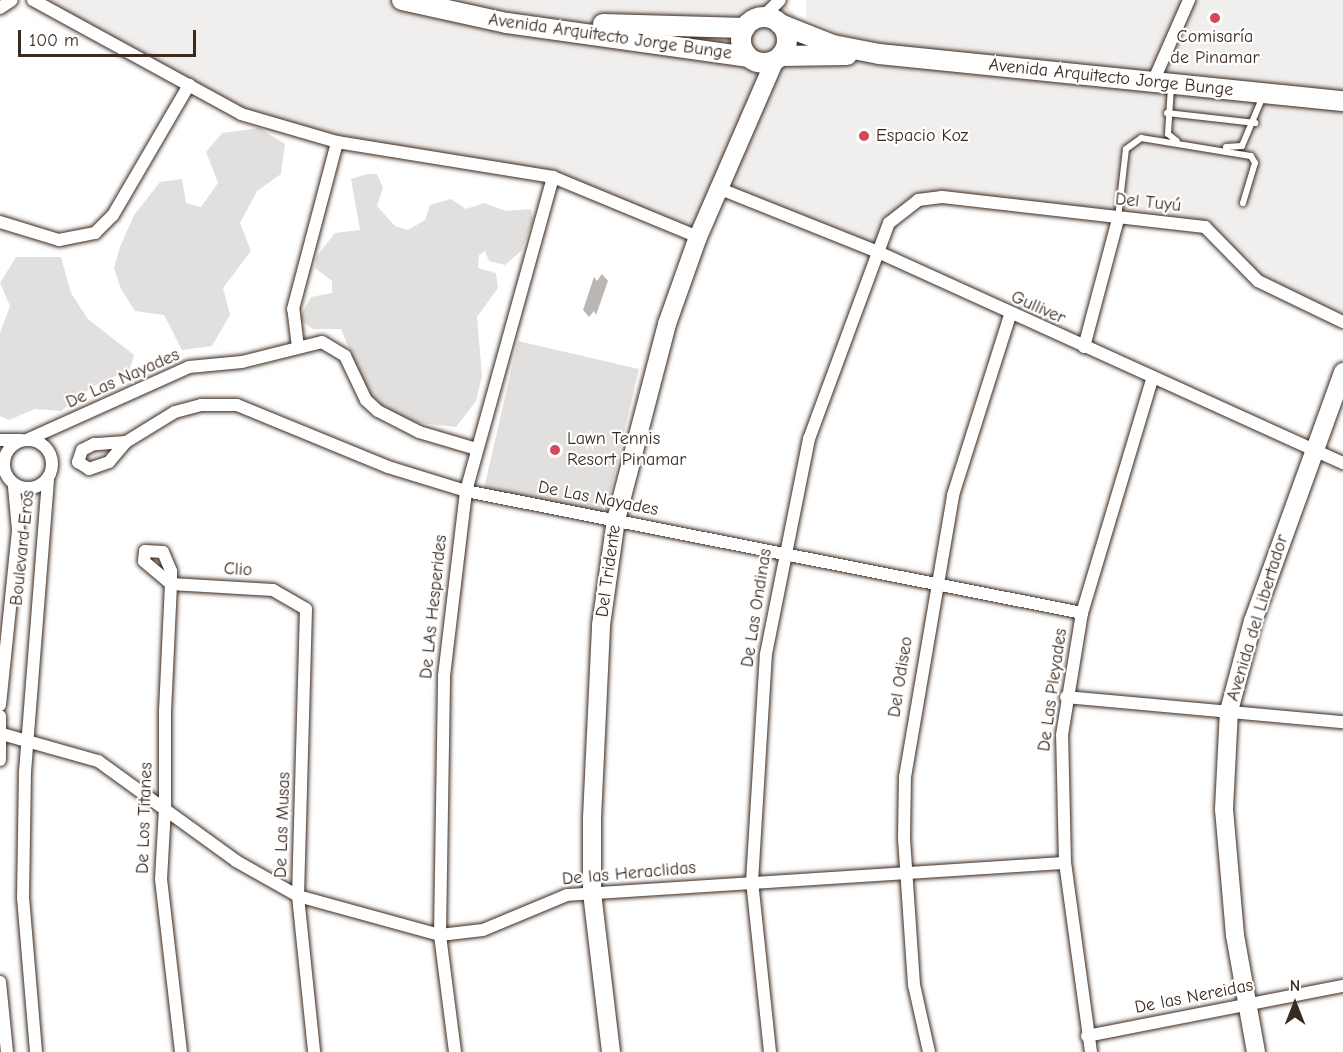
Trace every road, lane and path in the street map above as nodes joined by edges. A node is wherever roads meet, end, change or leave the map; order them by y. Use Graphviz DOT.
graph roads {
  1 [pos="12,0"];
  2 [pos="33,0"];
  3 [pos="402,0"];
  4 [pos="454,0"];
  5 [pos="780,0"];
  6 [pos="1189,0"];
  7 [pos="0,8"];
  8 [pos="762,18"];
  9 [pos="780,24"];
  10 [pos="745,28"];
  11 [pos="879,54"];
  12 [pos="750,58"];
  13 [pos="778,58"];
  14 [pos="1162,83"];
  15 [pos="189,85"];
  16 [pos="1264,94"];
  17 [pos="1343,101"];
  18 [pos="750,111"];
  19 [pos="1167,113"];
  20 [pos="1255,123"];
  21 [pos="337,142"];
  22 [pos="553,177"];
  23 [pos="718,188"];
  24 [pos="918,200"];
  25 [pos="1244,203"];
  26 [pos="1118,219"];
  27 [pos="0,222"];
  28 [pos="698,237"];
  29 [pos="878,252"];
  30 [pos="1010,315"];
  31 [pos="1343,322"];
  32 [pos="298,347"];
  33 [pos="1084,347"];
  34 [pos="1343,372"];
  35 [pos="1153,377"];
  36 [pos="0,440"];
  37 [pos="25,440"];
  38 [pos="126,442"];
  39 [pos="476,449"];
  40 [pos="1317,451"];
  41 [pos="1343,463"];
  42 [pos="48,479"];
  43 [pos="9,485"];
  44 [pos="466,491"];
  45 [pos="616,520"];
  46 [pos="782,555"];
  47 [pos="171,584"];
  48 [pos="934,585"];
  49 [pos="299,602"];
  50 [pos="1082,613"];
  51 [pos="1066,697"];
  52 [pos="0,705"];
  53 [pos="1229,711"];
  54 [pos="0,716"];
  55 [pos="1343,722"];
  56 [pos="2,734"];
  57 [pos="26,738"];
  58 [pos="0,750"];
  59 [pos="0,760"];
  60 [pos="165,808"];
  61 [pos="1065,863"];
  62 [pos="906,873"];
  63 [pos="752,882"];
  64 [pos="591,893"];
  65 [pos="298,896"];
  66 [pos="441,935"];
  67 [pos="0,982"];
  68 [pos="1343,986"];
  69 [pos="1246,1005"];
  70 [pos="1087,1036"];
  71 [pos="8,1052"];
  72 [pos="36,1052"];
  73 [pos="181,1052"];
  74 [pos="314,1052"];
  75 [pos="454,1052"];
  76 [pos="611,1052"];
  77 [pos="770,1052"];
  78 [pos="929,1052"];
  79 [pos="1091,1052"];
  80 [pos="1256,1052"];
  1 -- 7 [label="street"];
  2 -- 15 [label="street"];
  3 -- 12 [label="main road, Avenida Arquitecto Jorge Bunge"];
  4 -- 10 [label="main road, Avenida Arquitecto Jorge Bunge"];
  5 -- 8 [label="street"];
  6 -- 14 [label="street"];
  8 -- 9 [label="main road"];
  8 -- 10 [label="main road"];
  9 -- 11 [label="main road, Avenida Arquitecto Jorge Bunge"];
  9 -- 13 [label="main road"];
  10 -- 12 [label="main road"];
  11 -- 13 [label="main road, Avenida Arquitecto Jorge Bunge"];
  11 -- 14 [label="main road, Avenida Arquitecto Jorge Bunge"];
  12 -- 13 [label="main road"];
  12 -- 18 [label="main road, Del Tridente"];
  13 -- 18 [label="main road, Del Tridente"];
  14 -- 16 [label="main road, Avenida Arquitecto Jorge Bunge"];
  14 -- 19 [label="lane"];
  15 -- 21 [label="street"];
  15 -- 27 [label="street"];
  16 -- 17 [label="main road, Avenida Arquitecto Jorge Bunge"];
  16 -- 20 [label="lane"];
  18 -- 23 [label="main road, Del Tridente"];
  19 -- 20 [label="lane"];
  19 -- 20 [label="lane"];
  21 -- 22 [label="street"];
  21 -- 32 [label="street"];
  22 -- 28 [label="street"];
  22 -- 39 [label="street, De LAs Hesperides"];
  23 -- 28 [label="main road, Del Tridente"];
  23 -- 29 [label="street, Gulliver"];
  24 -- 26 [label="street, Del Tuyú"];
  24 -- 29 [label="street, De Las Ondinas"];
  25 -- 26 [label="lane"];
  26 -- 31 [label="street, Del Tuyú"];
  26 -- 33 [label="street"];
  28 -- 45 [label="main road, Del Tridente"];
  29 -- 30 [label="street, Gulliver"];
  29 -- 46 [label="street, De Las Ondinas"];
  30 -- 33 [label="street, Gulliver"];
  30 -- 48 [label="street, Del Odiseo"];
  32 -- 37 [label="street, De Las Nayades"];
  32 -- 39 [label="street, De Las Nayades"];
  33 -- 35 [label="street, Gulliver"];
  34 -- 40 [label="main road, Avenida del Libertador"];
  35 -- 40 [label="street, Gulliver"];
  35 -- 50 [label="street, De Las Pleyades"];
  36 -- 37 [label="street, De Las Nayades"];
  37 -- 42 [label="street"];
  37 -- 43 [label="street"];
  38 -- 44 [label="street, De Las Nayades"];
  39 -- 44 [label="street, De LAs Hesperides"];
  40 -- 41 [label="street, Gulliver"];
  40 -- 53 [label="main road, Avenida del Libertador"];
  42 -- 43 [label="street"];
  42 -- 57 [label="street, Boulevard Eros"];
  43 -- 52 [label="street, Boulevard Eros"];
  44 -- 45 [label="street, De Las Nayades"];
  44 -- 66 [label="street, De LAs Hesperides"];
  45 -- 46 [label="street, De Las Nayades"];
  45 -- 64 [label="main road, Del Tridente"];
  46 -- 48 [label="street, De Las Nayades"];
  46 -- 63 [label="street, De Las Ondinas"];
  47 -- 49 [label="street, Clio"];
  47 -- 60 [label="street, De Los Titanes"];
  48 -- 50 [label="street, De Las Nayades"];
  48 -- 62 [label="street, Del Odiseo"];
  49 -- 65 [label="street, De Las Musas"];
  50 -- 51 [label="street, De Las Pleyades"];
  51 -- 53 [label="street"];
  51 -- 61 [label="street, De Las Pleyades"];
  53 -- 55 [label="street"];
  53 -- 69 [label="main road, Avenida del Libertador"];
  54 -- 56 [label="street"];
  56 -- 57 [label="street, De las Heraclidas"];
  56 -- 58 [label="street"];
  57 -- 60 [label="street, De las Heraclidas"];
  57 -- 72 [label="street, Boulevard Eros"];
  58 -- 59 [label="street"];
  60 -- 65 [label="street, De las Heraclidas"];
  60 -- 73 [label="street, De Los Titanes"];
  61 -- 62 [label="street, De las Heraclidas"];
  61 -- 70 [label="street, De Las Pleyades"];
  62 -- 63 [label="street, De las Heraclidas"];
  62 -- 78 [label="street, Del Odiseo"];
  63 -- 64 [label="street, De las Heraclidas"];
  63 -- 77 [label="street, De Las Ondinas"];
  64 -- 66 [label="street, De las Heraclidas"];
  64 -- 76 [label="main road, Del Tridente"];
  65 -- 66 [label="street, De las Heraclidas"];
  65 -- 74 [label="street, De Las Musas"];
  66 -- 75 [label="street, De LAs Hesperides"];
  67 -- 71 [label="street"];
  68 -- 69 [label="street, De las Nereidas"];
  69 -- 70 [label="street, De las Nereidas"];
  69 -- 80 [label="main road, Avenida del Libertador"];
  70 -- 79 [label="street, De Las Pleyades"];
}
